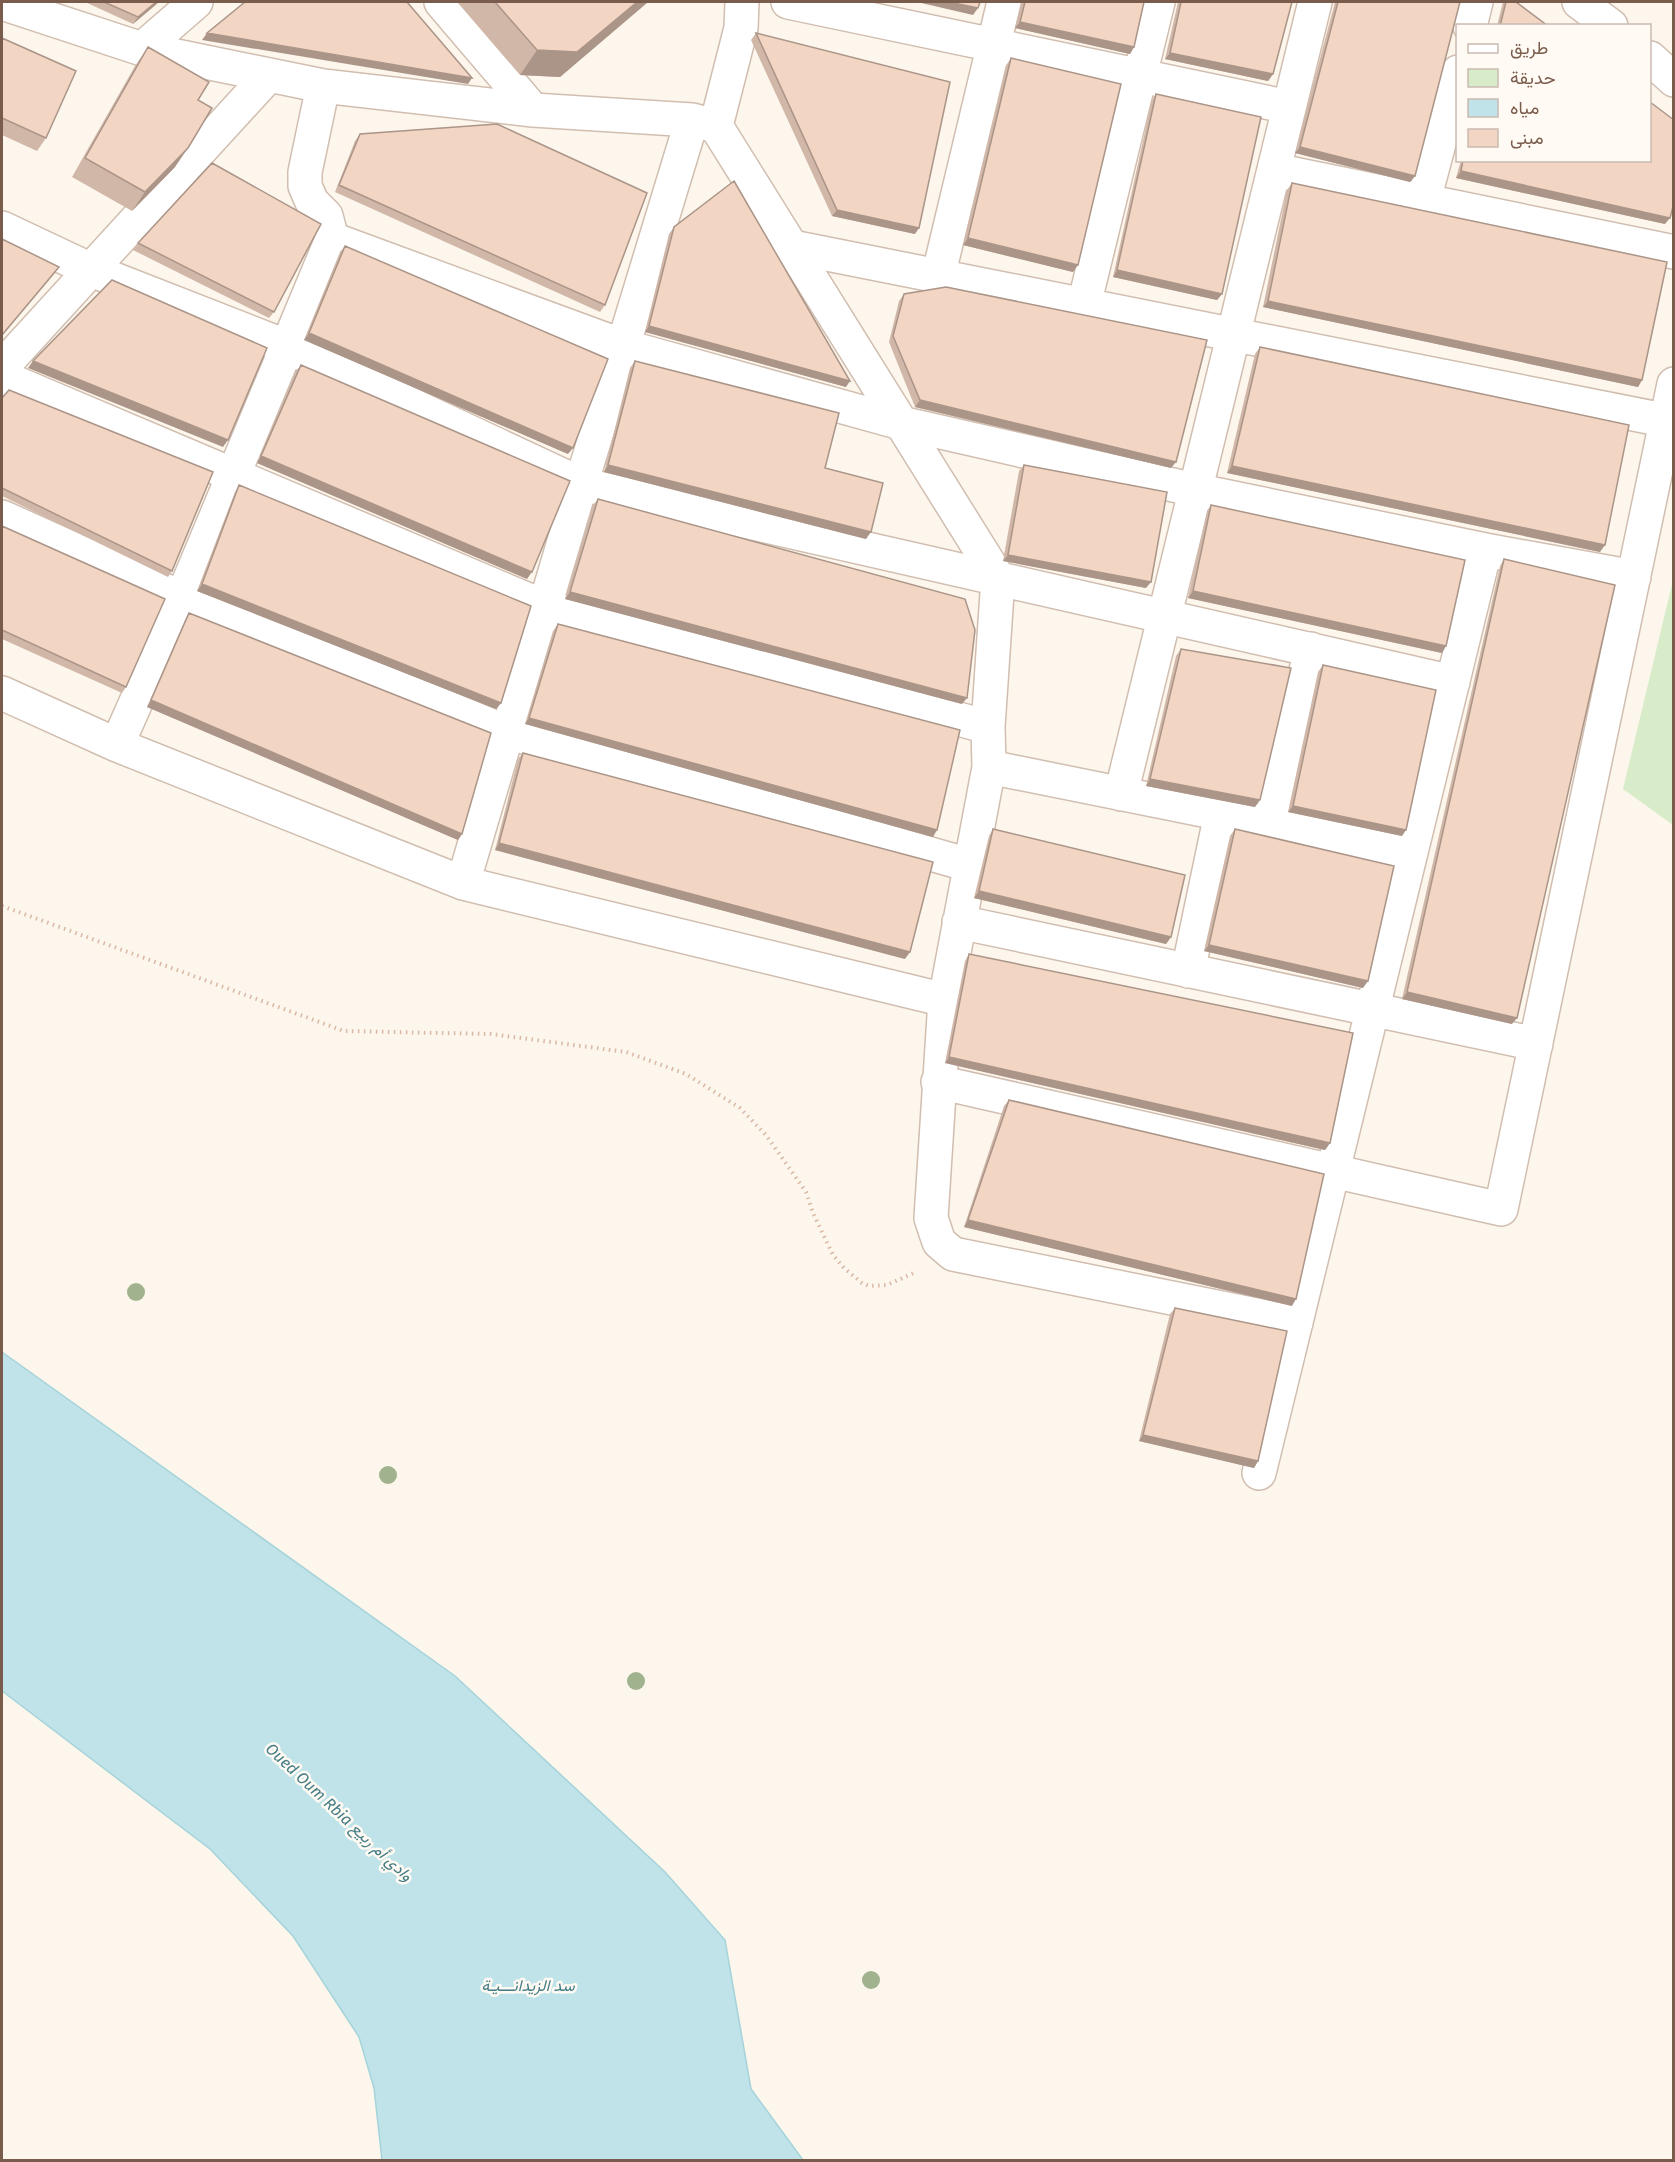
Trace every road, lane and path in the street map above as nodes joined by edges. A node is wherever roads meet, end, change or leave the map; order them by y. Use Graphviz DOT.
graph roads {
  1 [pos="196,2"];
  2 [pos="441,2"];
  3 [pos="788,2"];
  4 [pos="1004,2"];
  5 [pos="1158,2"];
  6 [pos="1315,2"];
  7 [pos="1476,2"];
  8 [pos="1579,2"];
  9 [pos="2,3"];
  10 [pos="747,10"];
  11 [pos="1470,24"];
  12 [pos="1608,24"];
  13 [pos="993,45"];
  14 [pos="142,49"];
  15 [pos="1651,59"];
  16 [pos="268,76"];
  17 [pos="1140,76"];
  18 [pos="1456,80"];
  19 [pos="1674,80"];
  20 [pos="323,86"];
  21 [pos="1288,107"];
  22 [pos="532,110"];
  23 [pos="704,123"];
  24 [pos="1274,170"];
  25 [pos="1424,200"];
  26 [pos="2,228"];
  27 [pos="332,239"];
  28 [pos="792,247"];
  29 [pos="1674,252"];
  30 [pos="92,270"];
  31 [pos="938,277"];
  32 [pos="1084,305"];
  33 [pos="1233,334"];
  34 [pos="623,346"];
  35 [pos="288,347"];
  36 [pos="2,368"];
  37 [pos="2,377"];
  38 [pos="1674,384"];
  39 [pos="1670,421"];
  40 [pos="901,423"];
  41 [pos="234,475"];
  42 [pos="581,484"];
  43 [pos="1195,490"];
  44 [pos="2,518"];
  45 [pos="1485,549"];
  46 [pos="1634,577"];
  47 [pos="998,578"];
  48 [pos="182,598"];
  49 [pos="545,607"];
  50 [pos="1164,616"];
  51 [pos="1311,650"];
  52 [pos="1453,681"];
  53 [pos="2,693"];
  54 [pos="988,727"];
  55 [pos="507,732"];
  56 [pos="117,745"];
  57 [pos="989,767"];
  58 [pos="1120,794"];
  59 [pos="1221,814"];
  60 [pos="1270,824"];
  61 [pos="1411,852"];
  62 [pos="969,865"];
  63 [pos="463,883"];
  64 [pos="2,906"];
  65 [pos="959,922"];
  66 [pos="1188,971"];
  67 [pos="945,1000"];
  68 [pos="1373,1009"];
  69 [pos="1536,1044"];
  70 [pos="938,1083"];
  71 [pos="1333,1171"];
  72 [pos="953,1254"];
  73 [pos="1296,1323"];
  74 [pos="1259,1473"];
  1 -- 14 [label="street"];
  2 -- 22 [label="street"];
  3 -- 13 [label="street"];
  4 -- 13 [label="street"];
  5 -- 17 [label="street"];
  6 -- 21 [label="street"];
  7 -- 11 [label="street"];
  8 -- 12 [label="street"];
  9 -- 14 [label="street"];
  10 -- 23 [label="street"];
  13 -- 17 [label="street"];
  13 -- 31 [label="street"];
  14 -- 16 [label="street"];
  15 -- 19 [label="street"];
  16 -- 20 [label="street"];
  16 -- 30 [label="street"];
  17 -- 21 [label="street"];
  17 -- 32 [label="street"];
  18 -- 25 [label="street"];
  20 -- 22 [label="street"];
  20 -- 27 [label="street"];
  21 -- 24 [label="street"];
  22 -- 23 [label="street"];
  23 -- 28 [label="street"];
  23 -- 34 [label="street"];
  24 -- 25 [label="street"];
  24 -- 33 [label="street"];
  25 -- 29 [label="street"];
  26 -- 30 [label="street"];
  27 -- 34 [label="street"];
  27 -- 35 [label="street"];
  28 -- 31 [label="street"];
  28 -- 40 [label="street"];
  30 -- 35 [label="street"];
  30 -- 36 [label="street"];
  31 -- 32 [label="street"];
  32 -- 33 [label="street"];
  33 -- 39 [label="street"];
  33 -- 43 [label="street"];
  34 -- 40 [label="street"];
  34 -- 42 [label="street"];
  35 -- 41 [label="street"];
  35 -- 42 [label="street"];
  37 -- 41 [label="street"];
  38 -- 39 [label="street"];
  39 -- 46 [label="street"];
  40 -- 43 [label="street"];
  40 -- 47 [label="street"];
  41 -- 48 [label="street"];
  41 -- 49 [label="street"];
  42 -- 47 [label="street"];
  42 -- 49 [label="street"];
  43 -- 45 [label="street"];
  43 -- 50 [label="street"];
  44 -- 48 [label="street"];
  45 -- 46 [label="street"];
  45 -- 52 [label="street"];
  46 -- 69 [label="street"];
  47 -- 50 [label="street"];
  47 -- 54 [label="street"];
  48 -- 55 [label="street"];
  48 -- 56 [label="street"];
  49 -- 54 [label="street"];
  49 -- 55 [label="street"];
  50 -- 51 [label="street"];
  50 -- 58 [label="street"];
  51 -- 52 [label="street"];
  51 -- 60 [label="street"];
  52 -- 61 [label="street"];
  53 -- 56 [label="street"];
  54 -- 57 [label="street"];
  55 -- 62 [label="street"];
  55 -- 63 [label="street"];
  56 -- 63 [label="street"];
  57 -- 58 [label="street"];
  57 -- 62 [label="street"];
  58 -- 59 [label="street"];
  59 -- 60 [label="street"];
  59 -- 66 [label="street"];
  60 -- 61 [label="street"];
  61 -- 68 [label="street"];
  62 -- 65 [label="street"];
  63 -- 67 [label="street"];
  64 -- 72 [label="path"];
  65 -- 66 [label="street"];
  65 -- 67 [label="street"];
  66 -- 68 [label="street"];
  67 -- 70 [label="street"];
  68 -- 69 [label="street"];
  68 -- 71 [label="street"];
  69 -- 71 [label="street"];
  70 -- 71 [label="street"];
  70 -- 72 [label="street"];
  71 -- 73 [label="street"];
  72 -- 73 [label="street"];
  73 -- 74 [label="street"];
}
